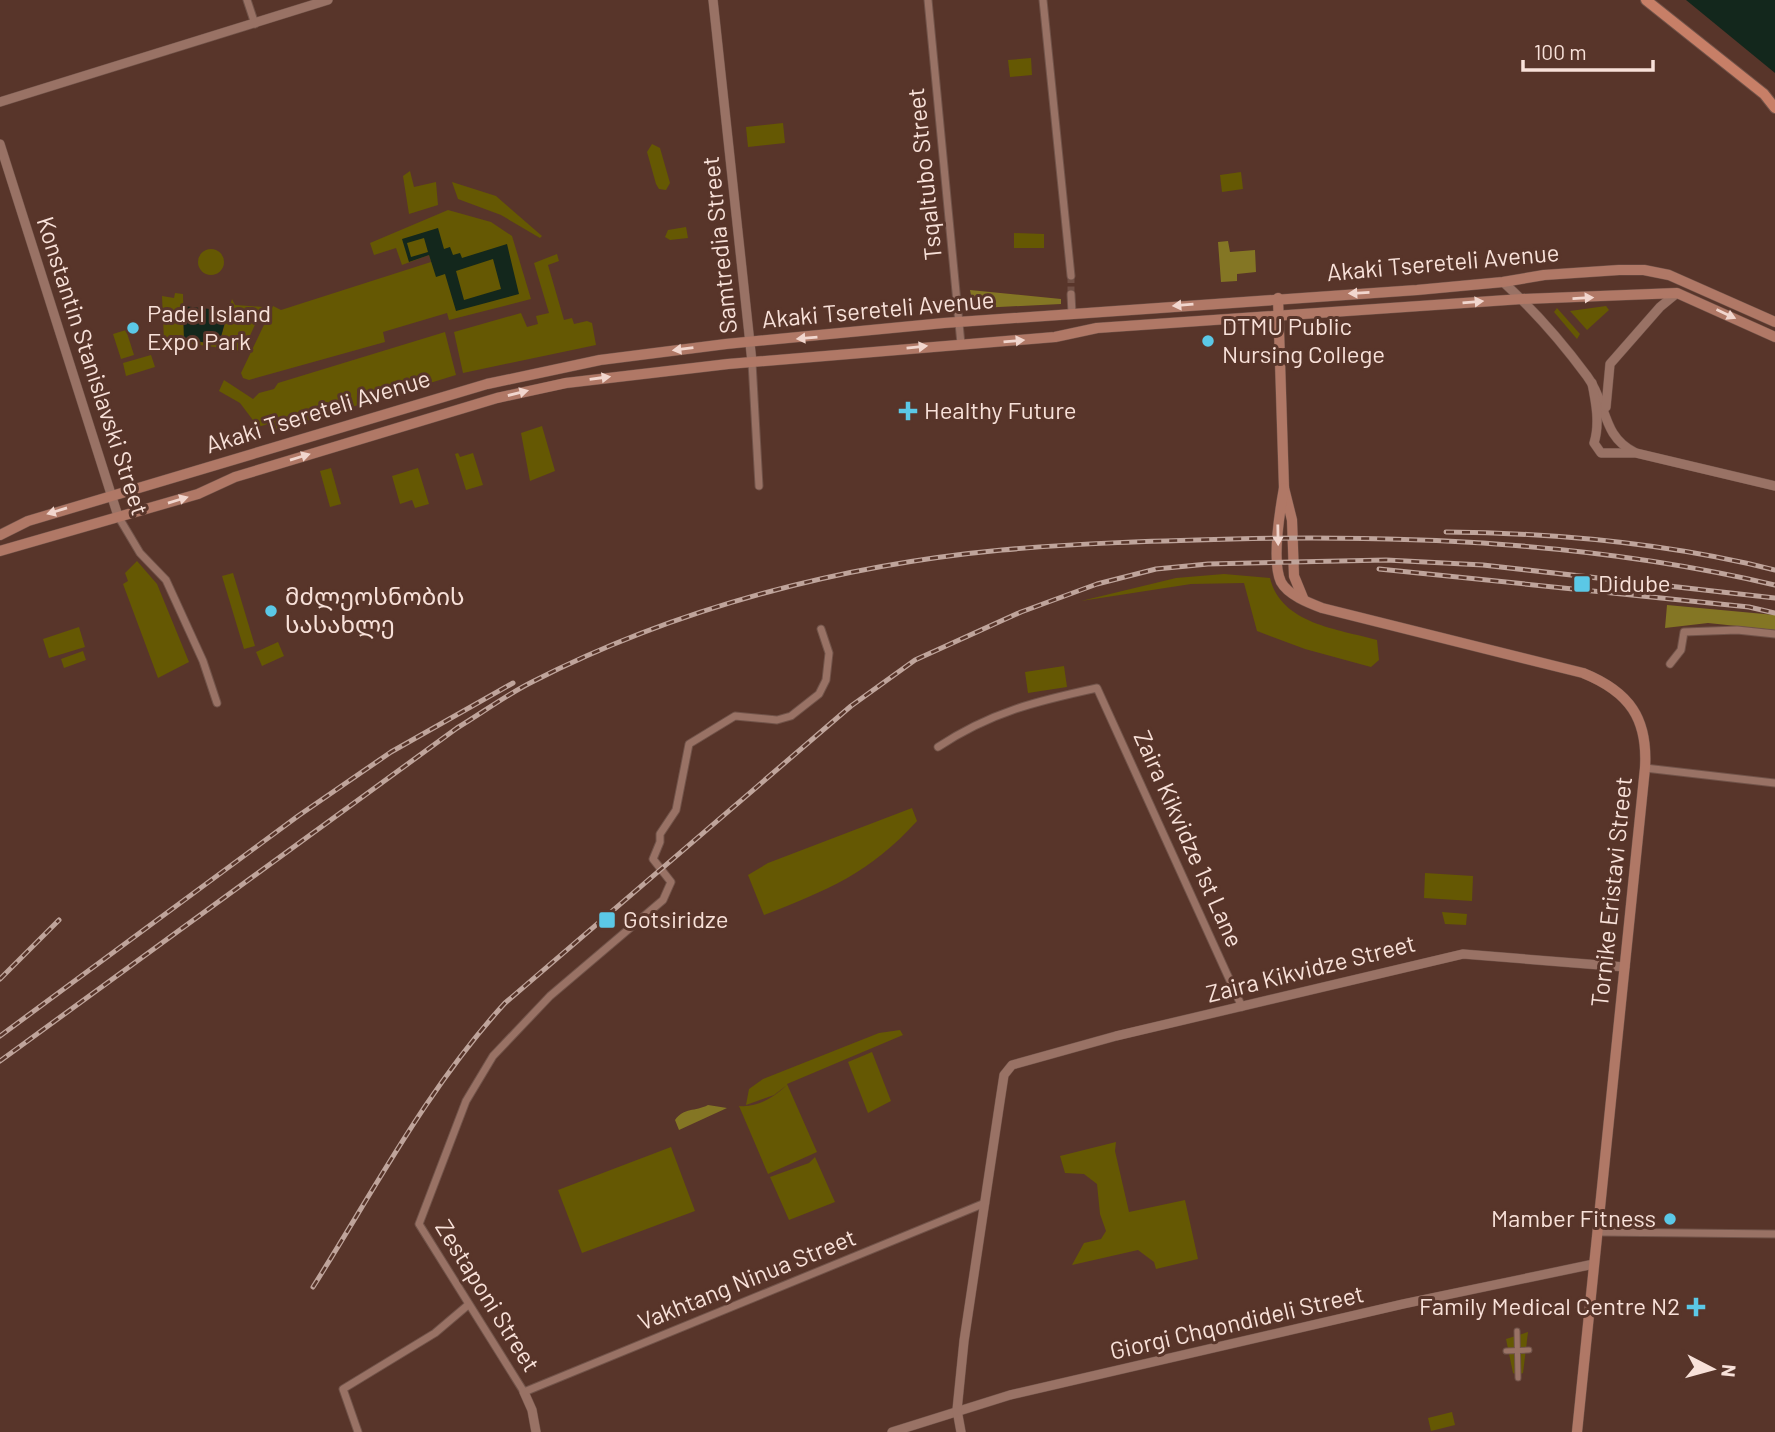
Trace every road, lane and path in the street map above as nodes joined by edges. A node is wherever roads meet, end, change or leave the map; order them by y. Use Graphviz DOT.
graph roads {
  1 [pos="247,0"];
  2 [pos="328,0"];
  3 [pos="713,0"];
  4 [pos="928,0"];
  5 [pos="1044,0"];
  6 [pos="1647,0"];
  7 [pos="255,24"];
  8 [pos="1770,98"];
  9 [pos="0,102"];
  10 [pos="1775,108"];
  11 [pos="0,144"];
  12 [pos="1071,276"];
  13 [pos="1503,282"];
  14 [pos="1677,293"];
  15 [pos="1071,294"];
  16 [pos="1278,298"];
  17 [pos="1522,299"];
  18 [pos="1072,314"];
  19 [pos="1279,316"];
  20 [pos="1775,322"];
  21 [pos="959,323"];
  22 [pos="1775,337"];
  23 [pos="750,342"];
  24 [pos="961,344"];
  25 [pos="752,362"];
  26 [pos="1592,383"];
  27 [pos="1606,416"];
  28 [pos="1597,435"];
  29 [pos="1613,437"];
  30 [pos="1611,451"];
  31 [pos="1636,453"];
  32 [pos="759,486"];
  33 [pos="1775,486"];
  34 [pos="112,497"];
  35 [pos="118,516"];
  36 [pos="0,535"];
  37 [pos="0,551"];
  38 [pos="821,629"];
  39 [pos="1775,634"];
  40 [pos="1670,664"];
  41 [pos="217,703"];
  42 [pos="938,747"];
  43 [pos="1646,768"];
  44 [pos="1775,783"];
  45 [pos="1625,967"];
  46 [pos="1242,1007"];
  47 [pos="985,1203"];
  48 [pos="1598,1232"];
  49 [pos="1775,1234"];
  50 [pos="1594,1264"];
  51 [pos="468,1305"];
  52 [pos="1517,1331"];
  53 [pos="1529,1350"];
  54 [pos="1506,1351"];
  55 [pos="1518,1351"];
  56 [pos="1518,1378"];
  57 [pos="524,1392"];
  58 [pos="957,1410"];
  59 [pos="358,1432"];
  60 [pos="536,1432"];
  61 [pos="892,1432"];
  62 [pos="961,1432"];
  63 [pos="1577,1432"];
  1 -- 7 [label="street"];
  2 -- 7 [label="street"];
  3 -- 23 [label="street, Samtredia Street"];
  4 -- 21 [label="street, Tsqaltubo Street"];
  5 -- 12 [label="street"];
  6 -- 8 [label="main road"];
  7 -- 9 [label="street"];
  8 -- 10 [label="main road"];
  11 -- 34 [label="street, Konstantin Stanislavski Street"];
  13 -- 16 [label="main road, Akaki Tsereteli Avenue, one-way"];
  13 -- 17 [label="street"];
  13 -- 20 [label="main road, Akaki Tsereteli Avenue"];
  17 -- 14 [label="main road, Akaki Tsereteli Avenue, one-way"];
  14 -- 22 [label="main road, Akaki Tsereteli Avenue, one-way"];
  14 -- 27 [label="street"];
  15 -- 18 [label="street"];
  16 -- 18 [label="main road, Akaki Tsereteli Avenue, one-way"];
  16 -- 19 [label="main road, Tornike Eristavi Street"];
  19 -- 17 [label="main road, Akaki Tsereteli Avenue, one-way"];
  17 -- 26 [label="street"];
  18 -- 21 [label="main road, Akaki Tsereteli Avenue"];
  24 -- 19 [label="main road, Akaki Tsereteli Avenue, one-way"];
  19 -- 43 [label="main road, Tornike Eristavi Street"];
  21 -- 23 [label="main road, Akaki Tsereteli Avenue, one-way"];
  21 -- 24 [label="street, Tsqaltubo Street"];
  23 -- 25 [label="street, Samtredia Street"];
  23 -- 34 [label="main road, Akaki Tsereteli Avenue, one-way"];
  25 -- 24 [label="main road, Akaki Tsereteli Avenue, one-way"];
  25 -- 32 [label="street, Samtredia Street"];
  35 -- 25 [label="main road, Akaki Tsereteli Avenue, one-way"];
  26 -- 27 [label="street"];
  26 -- 28 [label="street"];
  27 -- 29 [label="street"];
  28 -- 29 [label="street"];
  28 -- 30 [label="street"];
  29 -- 30 [label="street"];
  29 -- 31 [label="street"];
  30 -- 31 [label="street"];
  31 -- 33 [label="street"];
  34 -- 35 [label="street, Konstantin Stanislavski Street"];
  34 -- 36 [label="main road, Akaki Tsereteli Avenue, one-way"];
  35 -- 37 [label="main road, Akaki Tsereteli Avenue"];
  35 -- 41 [label="street, Konstantin Stanislavski Street"];
  38 -- 51 [label="street, Zestaponi Street"];
  39 -- 40 [label="street"];
  42 -- 46 [label="street, Zaira Kikvidze 1st Lane"];
  43 -- 44 [label="street"];
  43 -- 45 [label="main road, Tornike Eristavi Street"];
  45 -- 46 [label="street, Zaira Kikvidze Street"];
  45 -- 48 [label="main road, Tornike Eristavi Street"];
  46 -- 47 [label="street, Zaira Kikvidze Street"];
  47 -- 57 [label="street, Vakhtang Ninua Street"];
  47 -- 58 [label="street"];
  48 -- 49 [label="street"];
  48 -- 50 [label="main road, Tornike Eristavi Street"];
  50 -- 58 [label="street, Giorgi Chqondideli Street"];
  50 -- 63 [label="main road, Tornike Eristavi Street"];
  51 -- 57 [label="street, Zestaponi Street"];
  51 -- 59 [label="street"];
  52 -- 55 [label="street"];
  53 -- 55 [label="street"];
  54 -- 55 [label="street"];
  55 -- 56 [label="street"];
  57 -- 60 [label="street, Zestaponi Street"];
  58 -- 61 [label="street, Giorgi Chqondideli Street"];
  58 -- 62 [label="street"];
}
